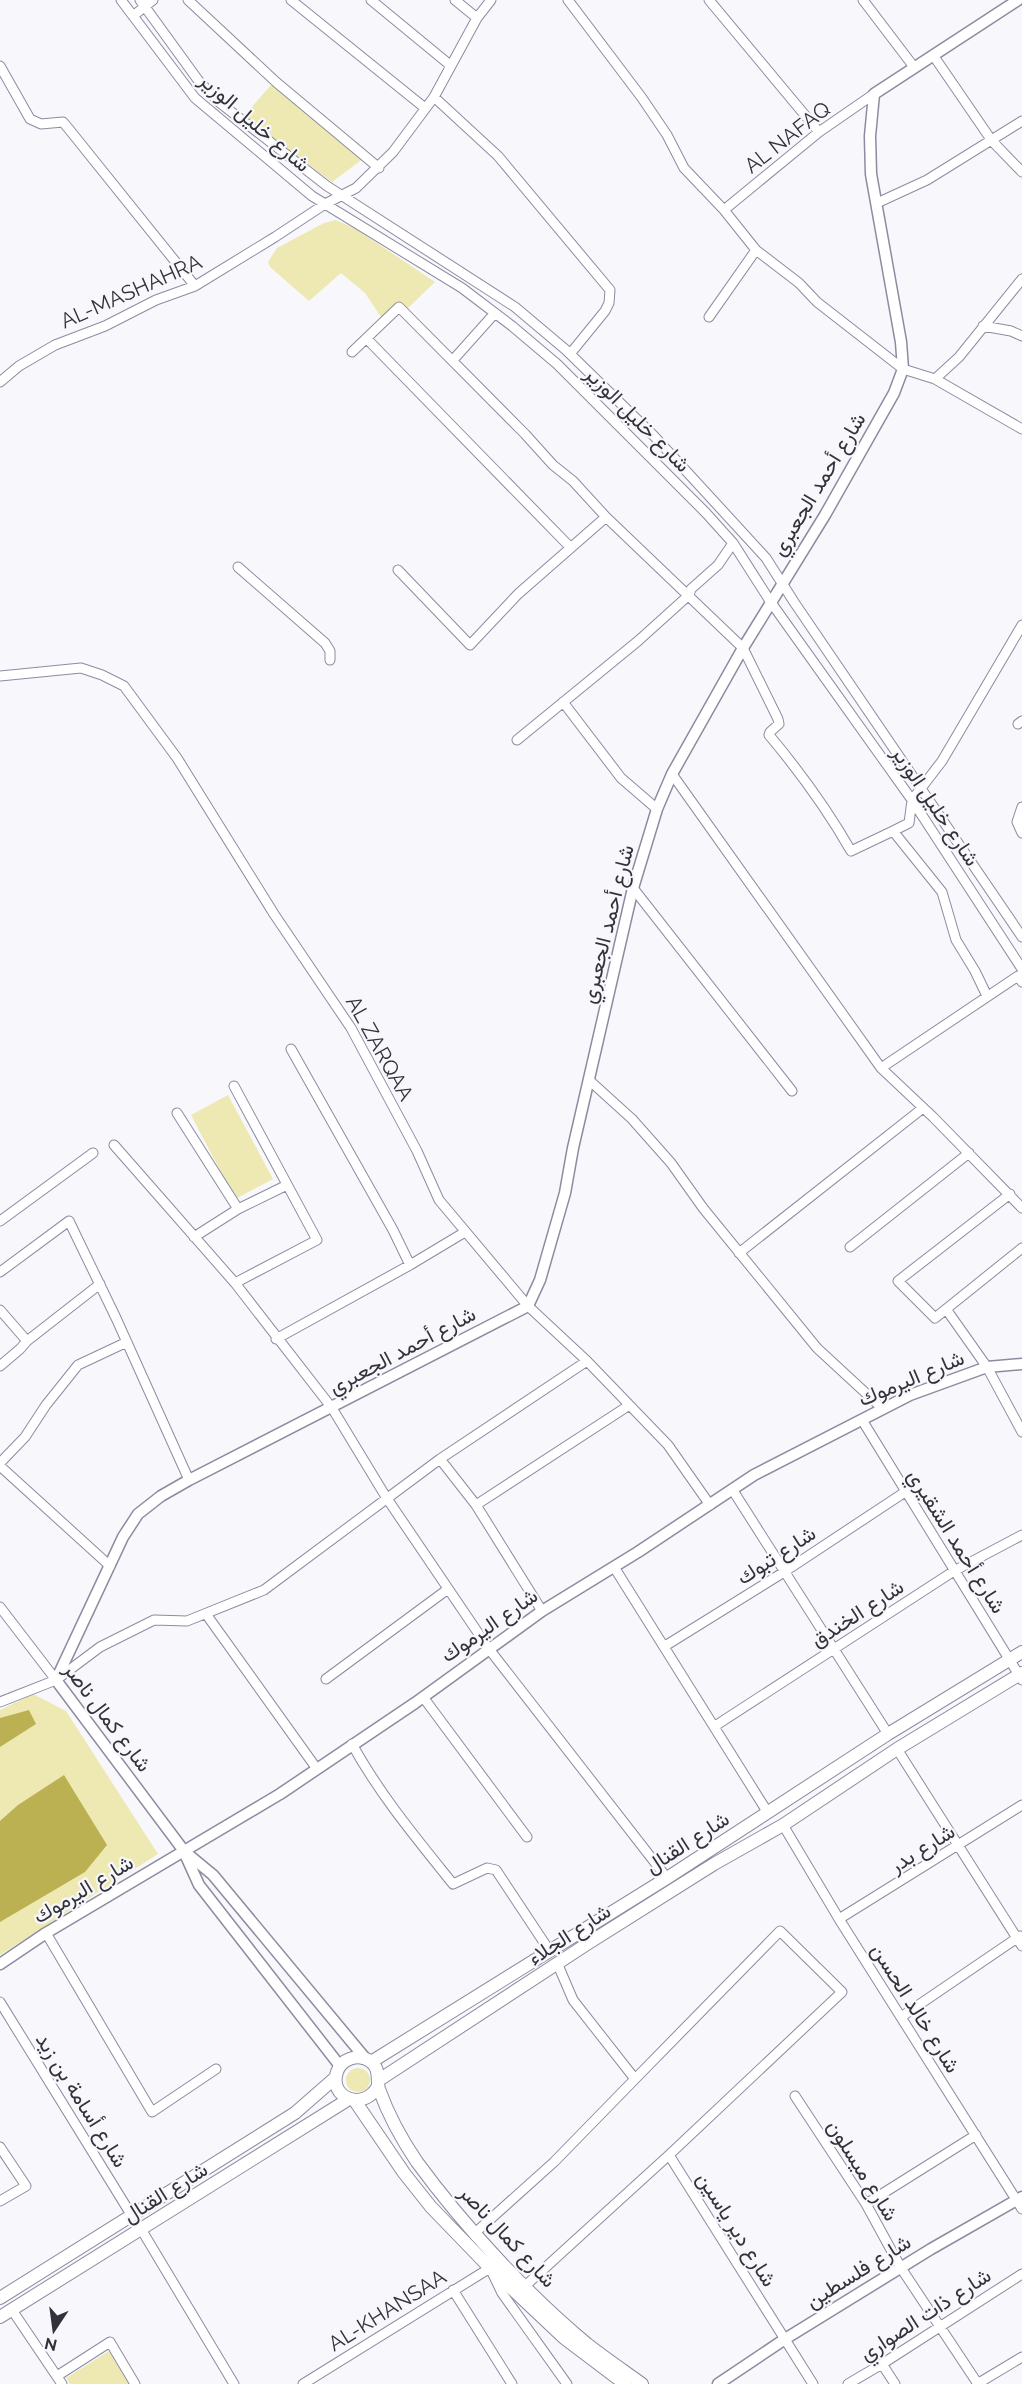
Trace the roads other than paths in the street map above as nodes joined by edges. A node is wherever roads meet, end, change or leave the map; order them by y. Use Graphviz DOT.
graph roads {
  1 [pos="120,0"];
  2 [pos="153,0"];
  3 [pos="188,0"];
  4 [pos="291,0"];
  5 [pos="371,0"];
  6 [pos="456,0"];
  7 [pos="490,0"];
  8 [pos="568,0"];
  9 [pos="709,0"];
  10 [pos="863,0"];
  11 [pos="1015,1"];
  12 [pos="142,4"];
  13 [pos="134,16"];
  14 [pos="477,18"];
  15 [pos="933,55"];
  16 [pos="450,65"];
  17 [pos="0,66"];
  18 [pos="914,67"];
  19 [pos="874,94"];
  20 [pos="434,97"];
  21 [pos="424,108"];
  22 [pos="1022,121"];
  23 [pos="819,132"];
  24 [pos="992,141"];
  25 [pos="379,168"];
  26 [pos="1022,172"];
  27 [pos="344,196"];
  28 [pos="877,203"];
  29 [pos="325,204"];
  30 [pos="724,210"];
  31 [pos="756,250"];
  32 [pos="1022,279"];
  33 [pos="195,286"];
  34 [pos="495,313"];
  35 [pos="710,317"];
  36 [pos="984,326"];
  37 [pos="1022,336"];
  38 [pos="367,339"];
  39 [pos="352,352"];
  40 [pos="570,354"];
  41 [pos="453,360"];
  42 [pos="903,369"];
  43 [pos="935,379"];
  44 [pos="0,382"];
  45 [pos="1022,429"];
  46 [pos="606,517"];
  47 [pos="733,543"];
  48 [pos="570,547"];
  49 [pos="238,567"];
  50 [pos="398,570"];
  51 [pos="782,583"];
  52 [pos="689,595"];
  53 [pos="770,601"];
  54 [pos="1022,625"];
  55 [pos="743,648"];
  56 [pos="330,660"];
  57 [pos="0,676"];
  58 [pos="563,702"];
  59 [pos="517,740"];
  60 [pos="672,774"];
  61 [pos="921,788"];
  62 [pos="912,800"];
  63 [pos="1022,807"];
  64 [pos="657,809"];
  65 [pos="893,831"];
  66 [pos="1022,833"];
  67 [pos="633,888"];
  68 [pos="1022,937"];
  69 [pos="1022,969"];
  70 [pos="1022,982"];
  71 [pos="987,996"];
  72 [pos="291,1049"];
  73 [pos="881,1068"];
  74 [pos="589,1080"];
  75 [pos="234,1086"];
  76 [pos="792,1091"];
  77 [pos="924,1108"];
  78 [pos="177,1113"];
  79 [pos="114,1145"];
  80 [pos="93,1153"];
  81 [pos="969,1153"];
  82 [pos="287,1185"];
  83 [pos="1010,1194"];
  84 [pos="1022,1208"];
  85 [pos="238,1209"];
  86 [pos="0,1221"];
  87 [pos="465,1232"];
  88 [pos="194,1238"];
  89 [pos="850,1247"];
  90 [pos="1022,1248"];
  91 [pos="739,1253"];
  92 [pos="411,1265"];
  93 [pos="0,1272"];
  94 [pos="235,1283"];
  95 [pos="100,1284"];
  96 [pos="528,1306"];
  97 [pos="946,1309"];
  98 [pos="0,1310"];
  99 [pos="276,1339"];
  100 [pos="27,1341"];
  101 [pos="127,1342"];
  102 [pos="586,1361"];
  103 [pos="1022,1364"];
  104 [pos="0,1366"];
  105 [pos="987,1367"];
  106 [pos="628,1406"];
  107 [pos="332,1408"];
  108 [pos="883,1409"];
  109 [pos="862,1420"];
  110 [pos="1022,1432"];
  111 [pos="440,1459"];
  112 [pos="0,1465"];
  113 [pos="189,1480"];
  114 [pos="732,1490"];
  115 [pos="905,1492"];
  116 [pos="386,1497"];
  117 [pos="476,1505"];
  118 [pos="710,1505"];
  119 [pos="1022,1535"];
  120 [pos="110,1566"];
  121 [pos="614,1567"];
  122 [pos="954,1571"];
  123 [pos="784,1572"];
  124 [pos="448,1589"];
  125 [pos="0,1607"];
  126 [pos="542,1611"];
  127 [pos="206,1614"];
  128 [pos="665,1646"];
  129 [pos="489,1649"];
  130 [pos="834,1650"];
  131 [pos="1022,1652"];
  132 [pos="1010,1659"];
  133 [pos="1021,1676"];
  134 [pos="326,1678"];
  135 [pos="56,1680"];
  136 [pos="423,1697"];
  137 [pos="0,1702"];
  138 [pos="715,1726"];
  139 [pos="888,1734"];
  140 [pos="352,1744"];
  141 [pos="897,1749"];
  142 [pos="317,1769"];
  143 [pos="1022,1805"];
  144 [pos="768,1813"];
  145 [pos="783,1825"];
  146 [pos="527,1838"];
  147 [pos="958,1847"];
  148 [pos="184,1851"];
  149 [pos="667,1878"];
  150 [pos="839,1919"];
  151 [pos="46,1933"];
  152 [pos="1020,1940"];
  153 [pos="549,1950"];
  154 [pos="0,1964"];
  155 [pos="558,1965"];
  156 [pos="0,2002"];
  157 [pos="901,2017"];
  158 [pos="368,2060"];
  159 [pos="216,2069"];
  160 [pos="337,2072"];
  161 [pos="635,2079"];
  162 [pos="379,2083"];
  163 [pos="795,2096"];
  164 [pos="352,2100"];
  165 [pos="976,2135"];
  166 [pos="0,2146"];
  167 [pos="669,2155"];
  168 [pos="0,2201"];
  169 [pos="1020,2202"];
  170 [pos="866,2204"];
  171 [pos="132,2216"];
  172 [pos="141,2229"];
  173 [pos="476,2232"];
  174 [pos="490,2268"];
  175 [pos="902,2268"];
  176 [pos="1022,2274"];
  177 [pos="525,2286"];
  178 [pos="453,2290"];
  179 [pos="0,2298"];
  180 [pos="12,2310"];
  181 [pos="0,2317"];
  182 [pos="940,2326"];
  183 [pos="784,2339"];
  184 [pos="1022,2357"];
  185 [pos="882,2364"];
  186 [pos="60,2380"];
  187 [pos="135,2384"];
  188 [pos="234,2384"];
  189 [pos="303,2384"];
  190 [pos="512,2384"];
  191 [pos="567,2384"];
  192 [pos="625,2384"];
  193 [pos="642,2384"];
  194 [pos="718,2384"];
  195 [pos="813,2384"];
  196 [pos="848,2384"];
  197 [pos="895,2384"];
  198 [pos="978,2384"];
  1 -- 13 [label="street, شارع خليل الوزير"];
  2 -- 12 [label="street"];
  3 -- 25 [label="street"];
  4 -- 21 [label="street"];
  5 -- 16 [label="street"];
  6 -- 14 [label="street"];
  7 -- 14 [label="street, AL-MASHAHRA"];
  8 -- 30 [label="street"];
  9 -- 23 [label="street"];
  10 -- 18 [label="street"];
  11 -- 15 [label="street"];
  12 -- 13 [label="street"];
  12 -- 27 [label="street, شارع خليل الوزير"];
  13 -- 29 [label="street, شارع خليل الوزير"];
  14 -- 16 [label="street, AL-MASHAHRA"];
  15 -- 18 [label="street"];
  15 -- 24 [label="street"];
  16 -- 20 [label="street, AL-MASHAHRA"];
  17 -- 33 [label="street"];
  18 -- 19 [label="street"];
  19 -- 23 [label="street, AL NAFAQ"];
  19 -- 28 [label="street, شارع أحمد الجعبري"];
  20 -- 21 [label="street, AL-MASHAHRA"];
  20 -- 40 [label="street"];
  21 -- 25 [label="street, AL-MASHAHRA"];
  22 -- 24 [label="street"];
  23 -- 30 [label="street, AL NAFAQ"];
  24 -- 26 [label="street"];
  24 -- 28 [label="street"];
  25 -- 27 [label="street, AL-MASHAHRA"];
  27 -- 29 [label="street, AL-MASHAHRA"];
  27 -- 40 [label="street, شارع خليل الوزير"];
  28 -- 42 [label="street, شارع أحمد الجعبري"];
  29 -- 33 [label="street, AL-MASHAHRA"];
  29 -- 34 [label="street, شارع خليل الوزير"];
  30 -- 31 [label="street"];
  31 -- 35 [label="street"];
  31 -- 42 [label="street"];
  32 -- 36 [label="street"];
  33 -- 44 [label="street, AL-MASHAHRA"];
  34 -- 41 [label="street"];
  34 -- 47 [label="street, شارع خليل الوزير"];
  36 -- 37 [label="street"];
  36 -- 43 [label="street"];
  38 -- 39 [label="street"];
  38 -- 41 [label="street"];
  38 -- 48 [label="street"];
  40 -- 51 [label="street, شارع خليل الوزير"];
  41 -- 46 [label="street"];
  42 -- 43 [label="street"];
  42 -- 51 [label="street, شارع أحمد الجعبري"];
  43 -- 45 [label="street"];
  46 -- 48 [label="street"];
  46 -- 52 [label="street"];
  47 -- 52 [label="street"];
  47 -- 53 [label="street, شارع خليل الوزير"];
  48 -- 50 [label="street"];
  49 -- 56 [label="street"];
  51 -- 53 [label="street, شارع أحمد الجعبري"];
  51 -- 61 [label="street, شارع خليل الوزير"];
  52 -- 55 [label="street"];
  52 -- 58 [label="street"];
  53 -- 55 [label="street, شارع أحمد الجعبري"];
  53 -- 62 [label="street, شارع خليل الوزير"];
  54 -- 61 [label="street"];
  55 -- 60 [label="street, شارع أحمد الجعبري"];
  55 -- 65 [label="street"];
  57 -- 87 [label="street, AL ZARQAA"];
  58 -- 59 [label="street"];
  58 -- 64 [label="street"];
  60 -- 64 [label="street, شارع أحمد الجعبري"];
  60 -- 73 [label="street"];
  61 -- 62 [label="street"];
  61 -- 68 [label="street, شارع خليل الوزير"];
  62 -- 65 [label="street"];
  62 -- 69 [label="street, شارع خليل الوزير"];
  63 -- 66 [label="street"];
  64 -- 67 [label="street, شارع أحمد الجعبري"];
  65 -- 71 [label="street"];
  67 -- 74 [label="street, شارع أحمد الجعبري"];
  67 -- 76 [label="street"];
  70 -- 71 [label="street"];
  71 -- 73 [label="street"];
  72 -- 92 [label="street"];
  73 -- 77 [label="street"];
  74 -- 91 [label="street"];
  74 -- 96 [label="street, شارع أحمد الجعبري"];
  75 -- 82 [label="street"];
  77 -- 81 [label="street"];
  77 -- 91 [label="street"];
  78 -- 85 [label="street"];
  79 -- 88 [label="street"];
  80 -- 86 [label="street"];
  81 -- 83 [label="street"];
  81 -- 89 [label="street"];
  82 -- 85 [label="street"];
  82 -- 94 [label="street"];
  83 -- 84 [label="street"];
  83 -- 97 [label="street"];
  85 -- 88 [label="street"];
  87 -- 92 [label="street"];
  87 -- 96 [label="street, AL ZARQAA"];
  88 -- 94 [label="street"];
  90 -- 97 [label="street"];
  91 -- 108 [label="street"];
  92 -- 99 [label="street"];
  93 -- 95 [label="street"];
  94 -- 99 [label="street"];
  95 -- 100 [label="street"];
  95 -- 101 [label="street"];
  96 -- 102 [label="street, AL ZARQAA"];
  96 -- 107 [label="street, شارع أحمد الجعبري"];
  97 -- 105 [label="street"];
  98 -- 100 [label="street"];
  99 -- 107 [label="street"];
  100 -- 104 [label="street"];
  101 -- 112 [label="street"];
  101 -- 113 [label="street"];
  102 -- 106 [label="street, AL ZARQAA"];
  102 -- 111 [label="street"];
  103 -- 105 [label="street, شارع اليرموك"];
  105 -- 108 [label="street, شارع اليرموك"];
  105 -- 110 [label="street"];
  106 -- 117 [label="street"];
  106 -- 118 [label="street, AL ZARQAA"];
  107 -- 113 [label="street, شارع أحمد الجعبري"];
  107 -- 116 [label="street"];
  108 -- 109 [label="street, شارع اليرموك"];
  109 -- 114 [label="street, شارع اليرموك"];
  109 -- 115 [label="street, شارع أحمد الشقيري"];
  111 -- 116 [label="street"];
  111 -- 117 [label="street"];
  112 -- 120 [label="street"];
  113 -- 120 [label="street, شارع أحمد الجعبري"];
  114 -- 118 [label="street, شارع اليرموك"];
  114 -- 123 [label="street"];
  115 -- 122 [label="street, شارع أحمد الشقيري"];
  115 -- 123 [label="street, شارع تبوك"];
  116 -- 124 [label="street"];
  116 -- 127 [label="street"];
  117 -- 126 [label="street"];
  118 -- 121 [label="street, شارع اليرموك"];
  119 -- 122 [label="street, شارع الخندق"];
  120 -- 135 [label="street, شارع أحمد الجعبري"];
  121 -- 126 [label="street, شارع اليرموك"];
  121 -- 128 [label="street"];
  122 -- 130 [label="street, شارع الخندق"];
  122 -- 132 [label="street, شارع أحمد الشقيري"];
  123 -- 128 [label="street, شارع تبوك"];
  123 -- 130 [label="street"];
  124 -- 129 [label="street"];
  124 -- 134 [label="street"];
  125 -- 135 [label="street, شارع كمال ناصر"];
  126 -- 129 [label="street, شارع اليرموك"];
  127 -- 135 [label="street"];
  127 -- 142 [label="street"];
  128 -- 138 [label="street"];
  129 -- 136 [label="street, شارع اليرموك"];
  129 -- 149 [label="street"];
  130 -- 138 [label="street, شارع الخندق"];
  130 -- 139 [label="street"];
  131 -- 132 [label="main road, شارع القنال"];
  132 -- 133 [label="street, شارع أحمد الشقيري"];
  132 -- 139 [label="main road, شارع القنال"];
  133 -- 141 [label="main road"];
  135 -- 137 [label="street"];
  135 -- 148 [label="street, شارع كمال ناصر"];
  136 -- 140 [label="street, شارع اليرموك"];
  136 -- 146 [label="street"];
  138 -- 144 [label="street"];
  139 -- 144 [label="main road, شارع القنال"];
  140 -- 142 [label="street, شارع اليرموك"];
  140 -- 153 [label="street"];
  141 -- 145 [label="main road"];
  141 -- 147 [label="street"];
  142 -- 148 [label="street, شارع اليرموك"];
  143 -- 147 [label="street, شارع بدر"];
  144 -- 149 [label="main road, شارع القنال"];
  145 -- 150 [label="street, شارع خالد الحسن"];
  145 -- 155 [label="main road, شارع الجلاء"];
  147 -- 150 [label="street, شارع بدر"];
  147 -- 152 [label="street"];
  148 -- 151 [label="street, شارع اليرموك"];
  148 -- 158 [label="street, شارع كمال ناصر"];
  148 -- 160 [label="street, شارع كمال ناصر"];
  149 -- 153 [label="main road, شارع القنال"];
  150 -- 157 [label="street, شارع خالد الحسن"];
  151 -- 154 [label="street, شارع اليرموك"];
  151 -- 159 [label="street"];
  152 -- 157 [label="street"];
  153 -- 158 [label="main road, شارع القنال"];
  155 -- 161 [label="street"];
  155 -- 162 [label="main road, شارع الجلاء"];
  156 -- 171 [label="street, شارع أسامة بن زيد"];
  157 -- 165 [label="street, شارع خالد الحسن"];
  158 -- 160 [label="main road"];
  158 -- 162 [label="main road"];
  160 -- 164 [label="main road"];
  160 -- 171 [label="main road, شارع القنال"];
  161 -- 167 [label="street"];
  161 -- 173 [label="street"];
  162 -- 164 [label="main road"];
  162 -- 173 [label="main road, شارع كمال ناصر"];
  163 -- 170 [label="street, شارع ميسلون"];
  164 -- 172 [label="main road, شارع القنال"];
  164 -- 174 [label="main road, شارع كمال ناصر"];
  165 -- 169 [label="street, شارع خالد الحسن"];
  165 -- 170 [label="street"];
  166 -- 168 [label="street"];
  167 -- 177 [label="street"];
  167 -- 183 [label="street, شارع دير ياسين"];
  169 -- 175 [label="street, شارع فلسطين"];
  170 -- 175 [label="street, شارع ميسلون"];
  171 -- 179 [label="main road, شارع القنال"];
  172 -- 180 [label="main road, شارع القنال"];
  172 -- 188 [label="street"];
  173 -- 177 [label="main road, شارع كمال ناصر"];
  174 -- 178 [label="street, AL-KHANSAA"];
  174 -- 191 [label="street"];
  174 -- 192 [label="main road, شارع كمال ناصر"];
  175 -- 182 [label="street, شارع ميسلون"];
  175 -- 183 [label="street, شارع فلسطين"];
  176 -- 182 [label="street, شارع ذات الصواري"];
  177 -- 193 [label="main road, شارع كمال ناصر"];
  178 -- 189 [label="street, AL-KHANSAA"];
  178 -- 190 [label="street"];
  180 -- 181 [label="main road, شارع القنال"];
  180 -- 186 [label="street"];
  182 -- 185 [label="street, شارع ذات الصواري"];
  182 -- 198 [label="street, شارع ميسلون"];
  183 -- 194 [label="street, شارع فلسطين"];
  183 -- 195 [label="street, شارع دير ياسين"];
  184 -- 198 [label="street"];
  185 -- 196 [label="street, شارع ذات الصواري"];
  185 -- 197 [label="street"];
  186 -- 187 [label="street"];
}
